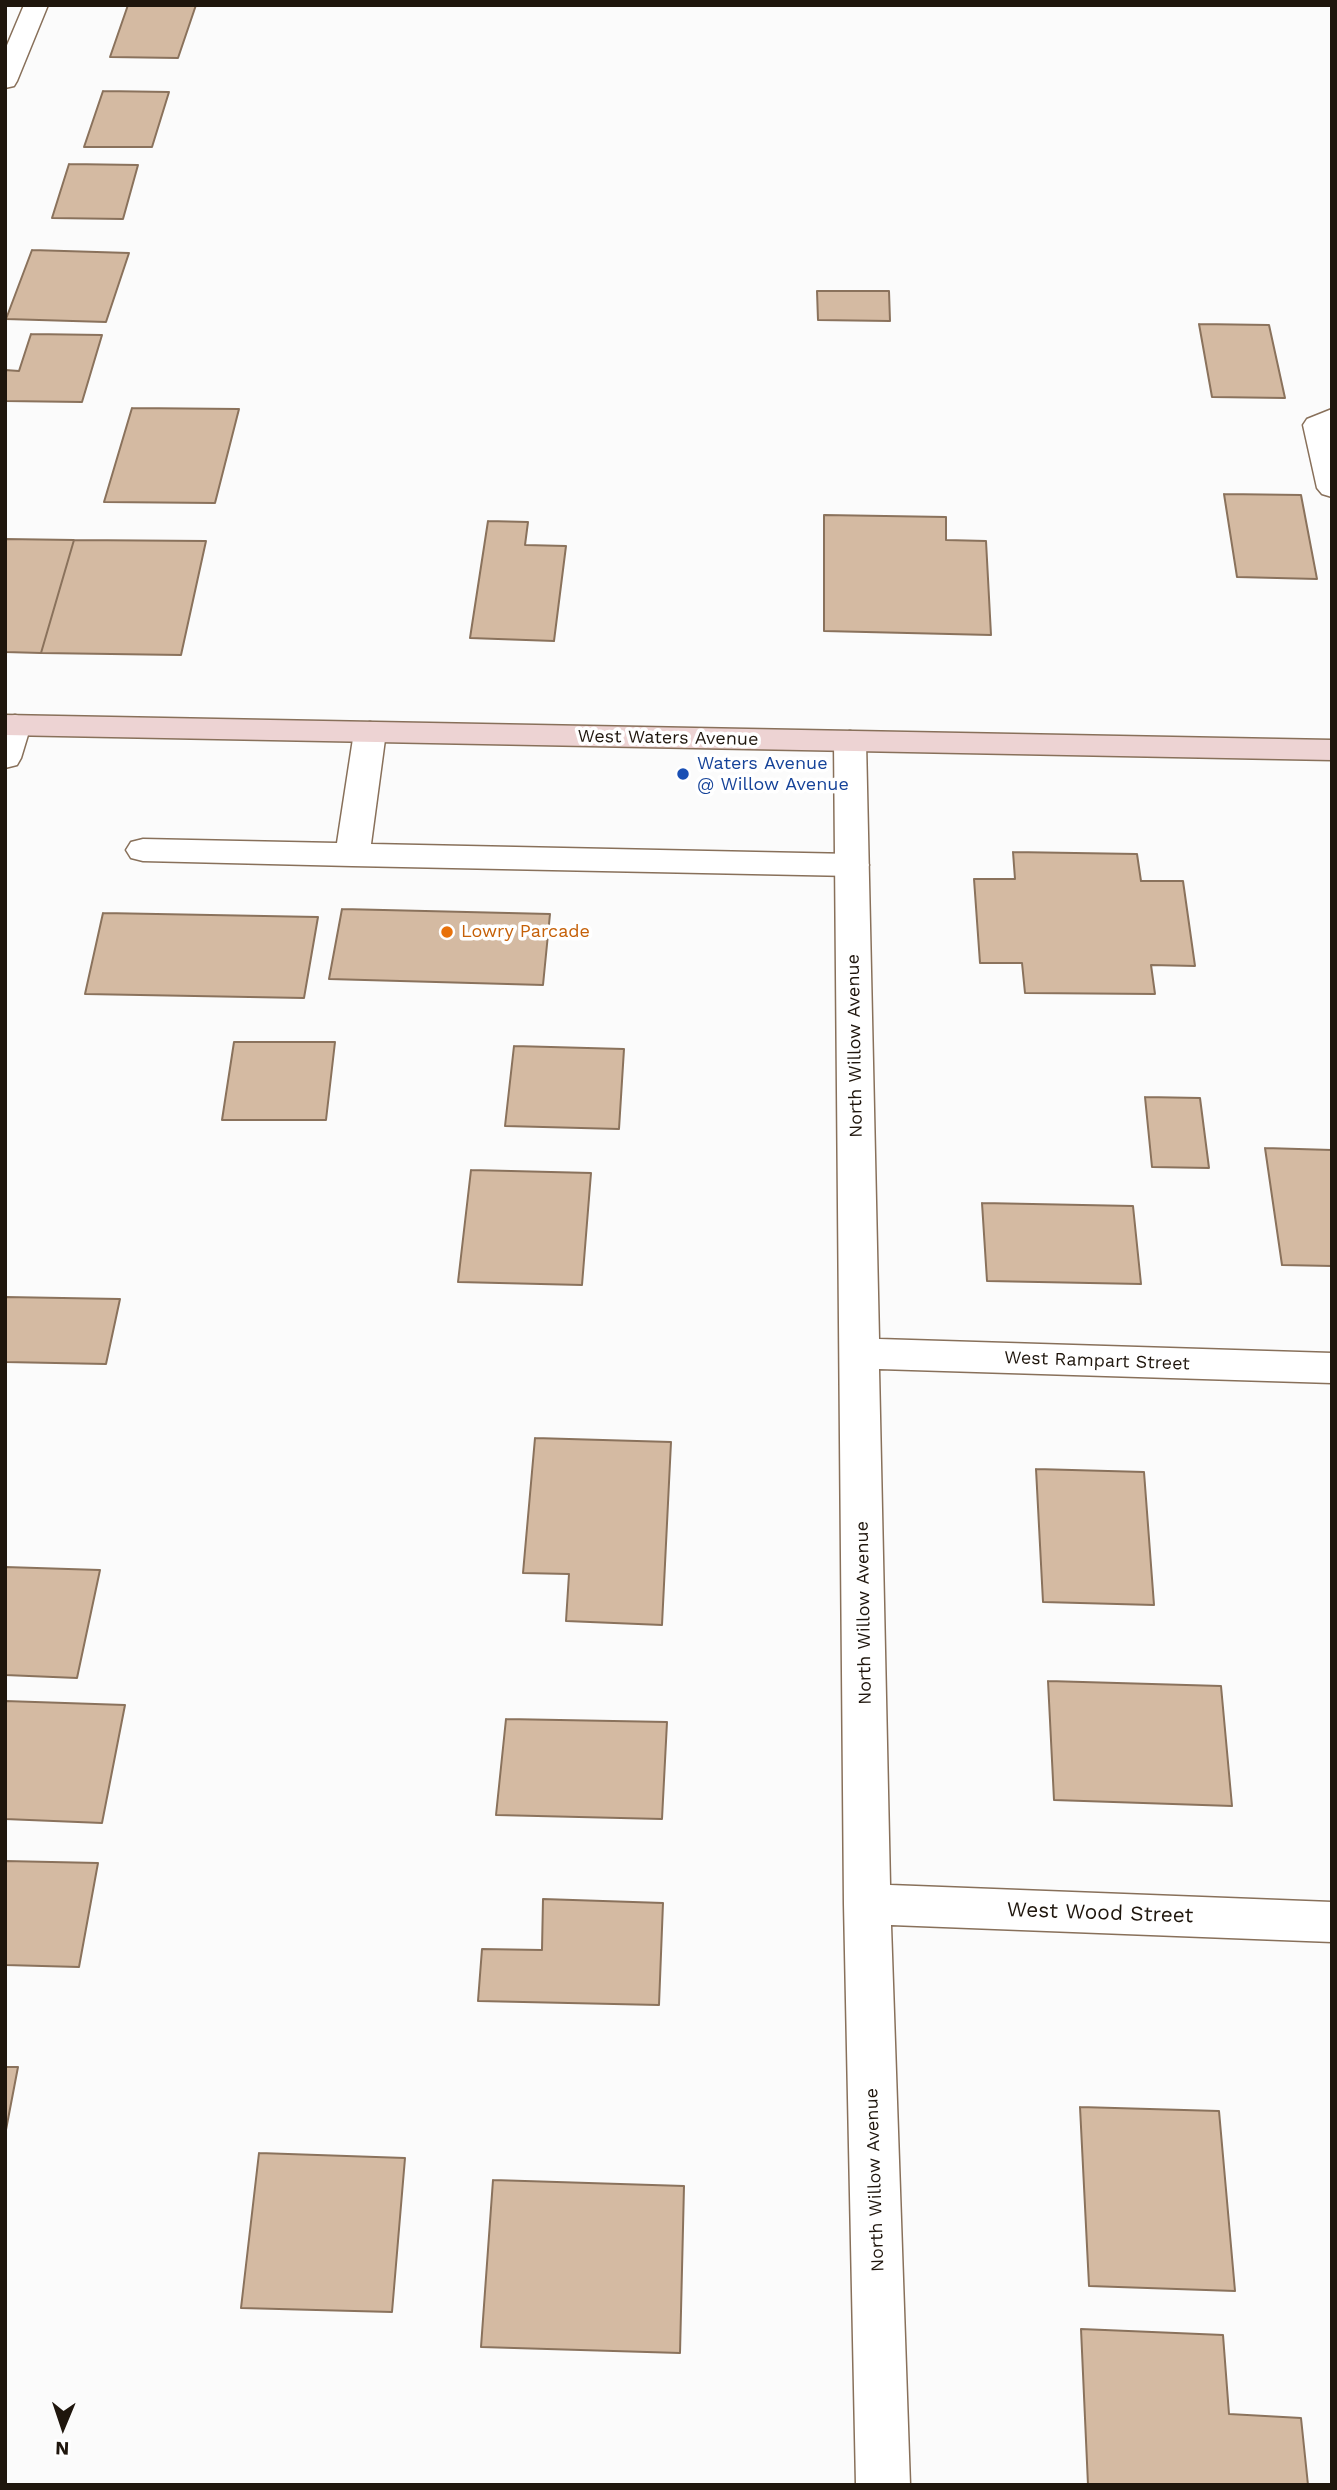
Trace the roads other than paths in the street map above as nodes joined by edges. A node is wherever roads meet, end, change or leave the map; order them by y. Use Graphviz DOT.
graph roads {
  1 [pos="36,5"];
  2 [pos="5,80"];
  3 [pos="1332,418"];
  4 [pos="1332,488"];
  5 [pos="10,725"];
  6 [pos="370,732"];
  7 [pos="850,741"];
  8 [pos="1332,750"];
  9 [pos="5,758"];
  10 [pos="143,850"];
  11 [pos="352,855"];
  12 [pos="852,865"];
  13 [pos="862,1353"];
  14 [pos="1332,1368"];
  15 [pos="867,1904"];
  16 [pos="1332,1923"];
  17 [pos="883,2485"];
  1 -- 2 [label="street"];
  3 -- 4 [label="street"];
  5 -- 6 [label="main road, West Waters Avenue"];
  5 -- 9 [label="street"];
  6 -- 7 [label="main road, West Waters Avenue"];
  6 -- 11 [label="street"];
  7 -- 8 [label="main road, West Waters Avenue"];
  7 -- 12 [label="street, North Willow Avenue"];
  10 -- 11 [label="street"];
  11 -- 12 [label="street"];
  12 -- 13 [label="street, North Willow Avenue"];
  13 -- 14 [label="street, West Rampart Street"];
  13 -- 15 [label="street, North Willow Avenue"];
  15 -- 16 [label="street, West Wood Street"];
  15 -- 17 [label="street, North Willow Avenue"];
}
